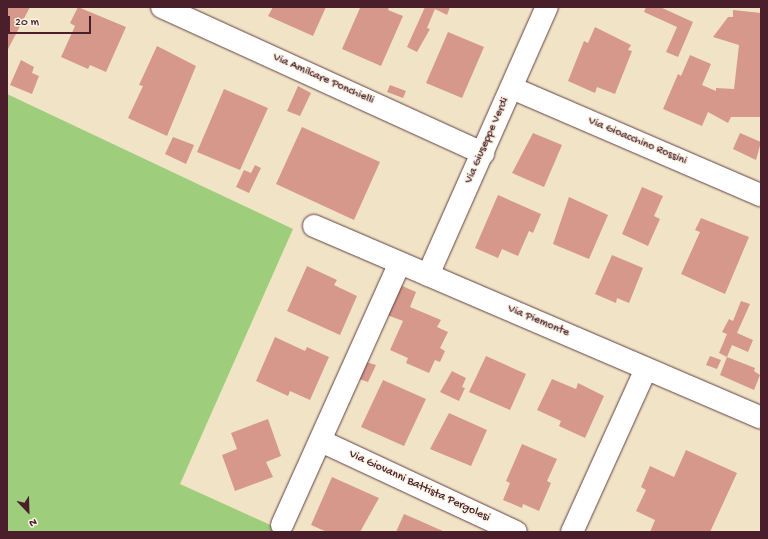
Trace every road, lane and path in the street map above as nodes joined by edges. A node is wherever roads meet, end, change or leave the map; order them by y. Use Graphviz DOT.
graph roads {
  1 [pos="162,7"];
  2 [pos="546,7"];
  3 [pos="512,88"];
  4 [pos="483,153"];
  5 [pos="761,195"];
  6 [pos="314,226"];
  7 [pos="400,262"];
  8 [pos="428,275"];
  9 [pos="646,369"];
  10 [pos="761,418"];
  11 [pos="321,441"];
  12 [pos="282,525"];
  13 [pos="516,532"];
  14 [pos="572,532"];
  1 -- 4 [label="street, Via Amilcare Ponchielli"];
  2 -- 3 [label="street, Via Giuseppe Verdi"];
  3 -- 4 [label="street, Via Giuseppe Verdi"];
  3 -- 5 [label="street, Via Gioacchino Rossini"];
  4 -- 8 [label="street, Via Giuseppe Verdi"];
  6 -- 7 [label="street, Via Piemonte"];
  7 -- 8 [label="street, Via Piemonte"];
  7 -- 11 [label="street"];
  8 -- 9 [label="street, Via Piemonte"];
  9 -- 10 [label="street, Via Piemonte"];
  9 -- 14 [label="street"];
  11 -- 12 [label="street"];
  11 -- 13 [label="street, Via Giovanni Battista Pergolesi"];
}
